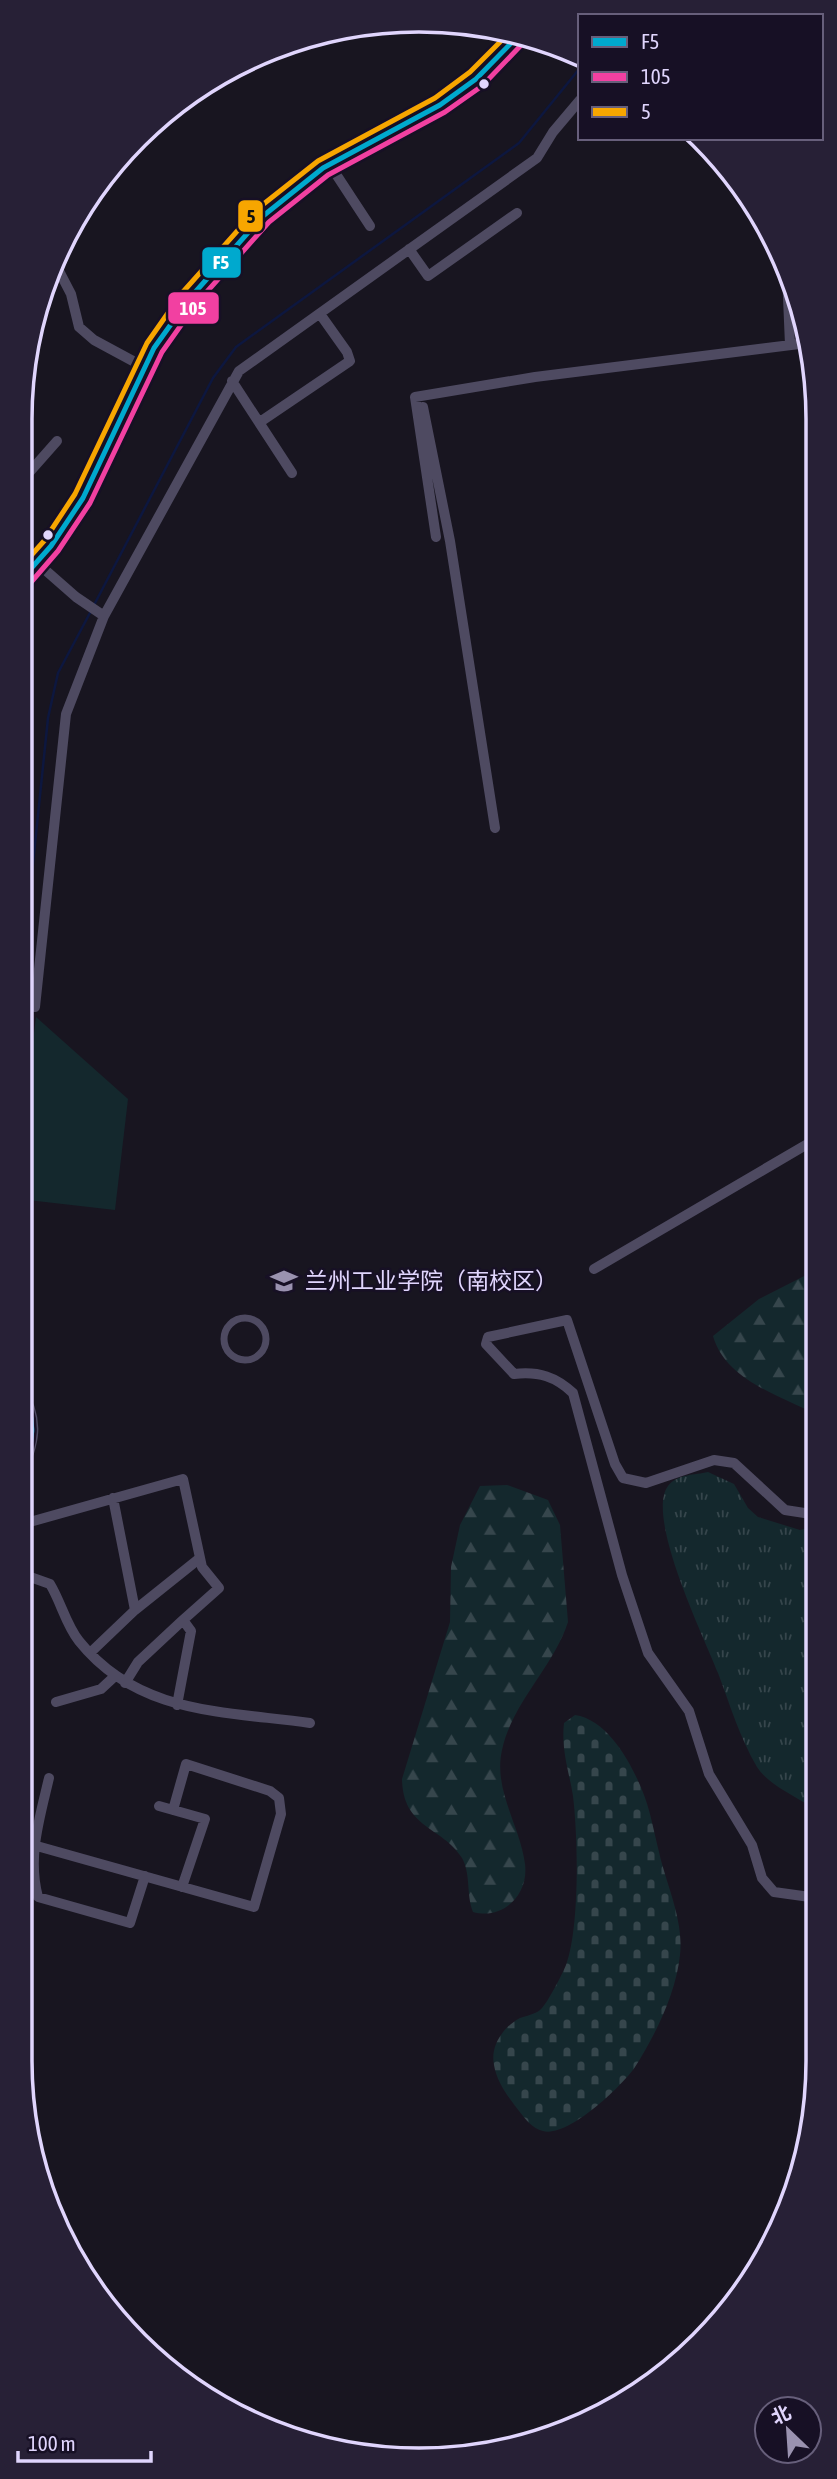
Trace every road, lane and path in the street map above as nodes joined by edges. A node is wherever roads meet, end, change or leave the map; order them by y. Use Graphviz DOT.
graph roads {
  1 [pos="511,43"];
  2 [pos="578,102"];
  3 [pos="330,164"];
  4 [pos="517,213"];
  5 [pos="370,226"];
  6 [pos="409,250"];
  7 [pos="60,273"];
  8 [pos="788,303"];
  9 [pos="320,314"];
  10 [pos="798,344"];
  11 [pos="790,345"];
  12 [pos="144,367"];
  13 [pos="232,381"];
  14 [pos="421,396"];
  15 [pos="260,422"];
  16 [pos="57,441"];
  17 [pos="32,469"];
  18 [pos="292,473"];
  19 [pos="436,537"];
  20 [pos="32,559"];
  21 [pos="37,563"];
  22 [pos="32,569"];
  23 [pos="101,615"];
  24 [pos="495,828"];
  25 [pos="35,1007"];
  26 [pos="806,1145"];
  27 [pos="594,1269"];
  28 [pos="233,1357"];
  29 [pos="32,1415"];
  30 [pos="32,1444"];
  31 [pos="113,1498"];
  32 [pos="806,1513"];
  33 [pos="32,1521"];
  34 [pos="200,1558"];
  35 [pos="32,1578"];
  36 [pos="135,1610"];
  37 [pos="183,1620"];
  38 [pos="90,1653"];
  39 [pos="115,1676"];
  40 [pos="125,1683"];
  41 [pos="56,1702"];
  42 [pos="177,1705"];
  43 [pos="310,1723"];
  44 [pos="49,1778"];
  45 [pos="159,1806"];
  46 [pos="173,1810"];
  47 [pos="34,1845"];
  48 [pos="145,1876"];
  49 [pos="182,1887"];
  50 [pos="806,1896"];
  1 -- 3 [label="main road"];
  2 -- 6 [label="street"];
  3 -- 5 [label="street"];
  3 -- 12 [label="main road"];
  4 -- 6 [label="street"];
  6 -- 9 [label="street"];
  7 -- 12 [label="street"];
  8 -- 11 [label="street"];
  9 -- 13 [label="street"];
  9 -- 15 [label="street"];
  10 -- 11 [label="street"];
  11 -- 14 [label="street"];
  12 -- 21 [label="main road"];
  13 -- 15 [label="street"];
  13 -- 23 [label="street"];
  14 -- 19 [label="street"];
  14 -- 24 [label="street"];
  15 -- 18 [label="street"];
  16 -- 17 [label="street"];
  20 -- 21 [label="street"];
  21 -- 22 [label="main road"];
  21 -- 23 [label="street"];
  23 -- 25 [label="street"];
  26 -- 27 [label="street"];
  28 -- 28 [label="street"];
  29 -- 30 [label="street"];
  31 -- 33 [label="street"];
  31 -- 34 [label="street"];
  31 -- 36 [label="street"];
  32 -- 50 [label="street"];
  34 -- 36 [label="street"];
  34 -- 37 [label="street"];
  35 -- 38 [label="street"];
  36 -- 38 [label="street"];
  37 -- 40 [label="street"];
  37 -- 42 [label="street"];
  38 -- 39 [label="street"];
  39 -- 40 [label="street"];
  39 -- 41 [label="street"];
  40 -- 42 [label="street"];
  42 -- 43 [label="street"];
  44 -- 47 [label="street"];
  45 -- 46 [label="street"];
  46 -- 49 [label="street"];
  46 -- 49 [label="street"];
  47 -- 48 [label="street"];
  47 -- 48 [label="street"];
  48 -- 49 [label="street"];
}
